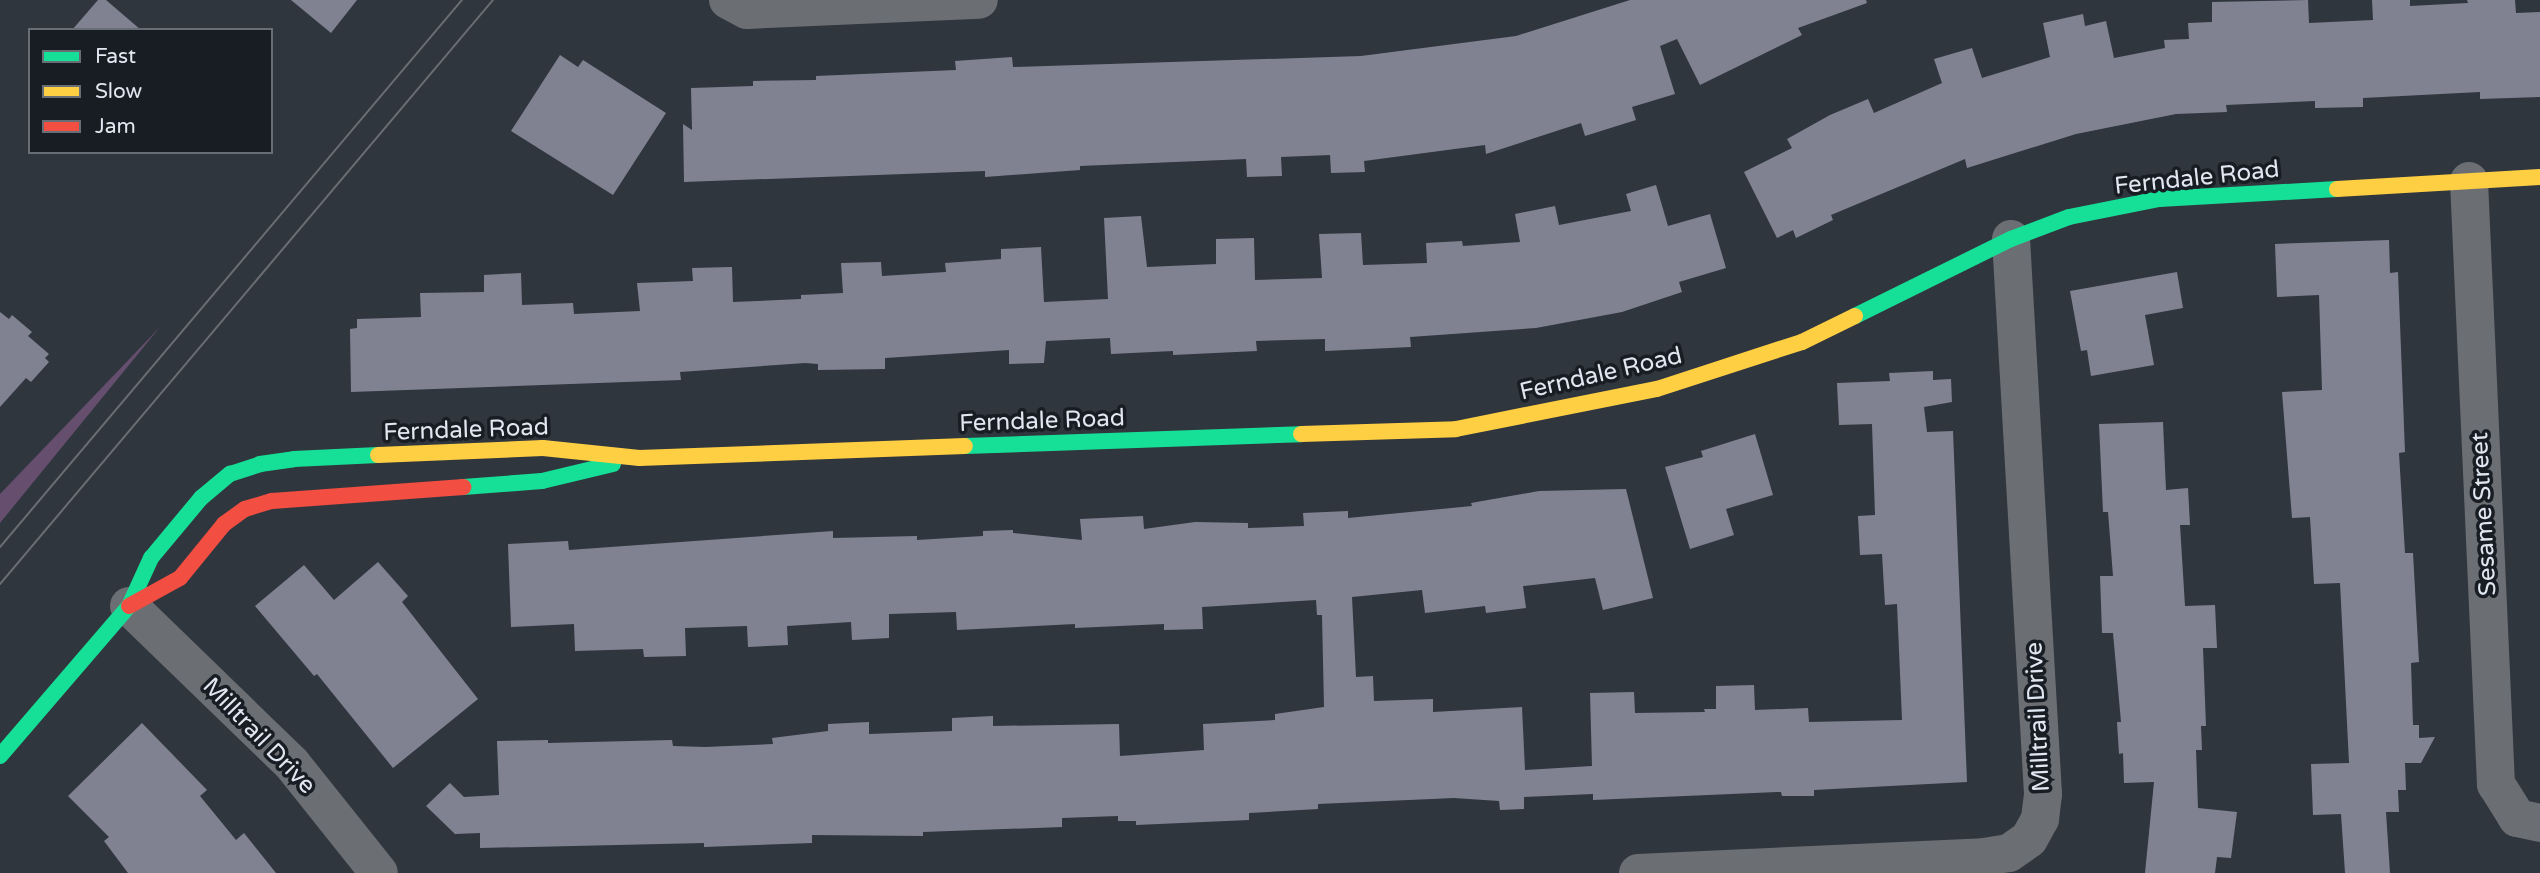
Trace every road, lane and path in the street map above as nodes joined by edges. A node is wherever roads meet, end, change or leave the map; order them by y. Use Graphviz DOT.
graph roads {
  1 [pos="728,0"];
  2 [pos="979,0"];
  3 [pos="2540,177"];
  4 [pos="2469,181"];
  5 [pos="2011,239"];
  6 [pos="639,458"];
  7 [pos="129,606"];
  8 [pos="0,756"];
  9 [pos="2540,823"];
  10 [pos="379,873"];
  11 [pos="1638,873"];
  1 -- 2 [label="street"];
  3 -- 4 [label="street, Ferndale Road"];
  4 -- 5 [label="street, Ferndale Road"];
  4 -- 9 [label="street, Sesame Street"];
  5 -- 6 [label="street, Ferndale Road"];
  5 -- 11 [label="street, Milltrail Drive"];
  6 -- 7 [label="street, Ferndale Road"];
  6 -- 7 [label="street, Ferndale Road"];
  7 -- 8 [label="street"];
  7 -- 10 [label="street, Milltrail Drive"];
}
